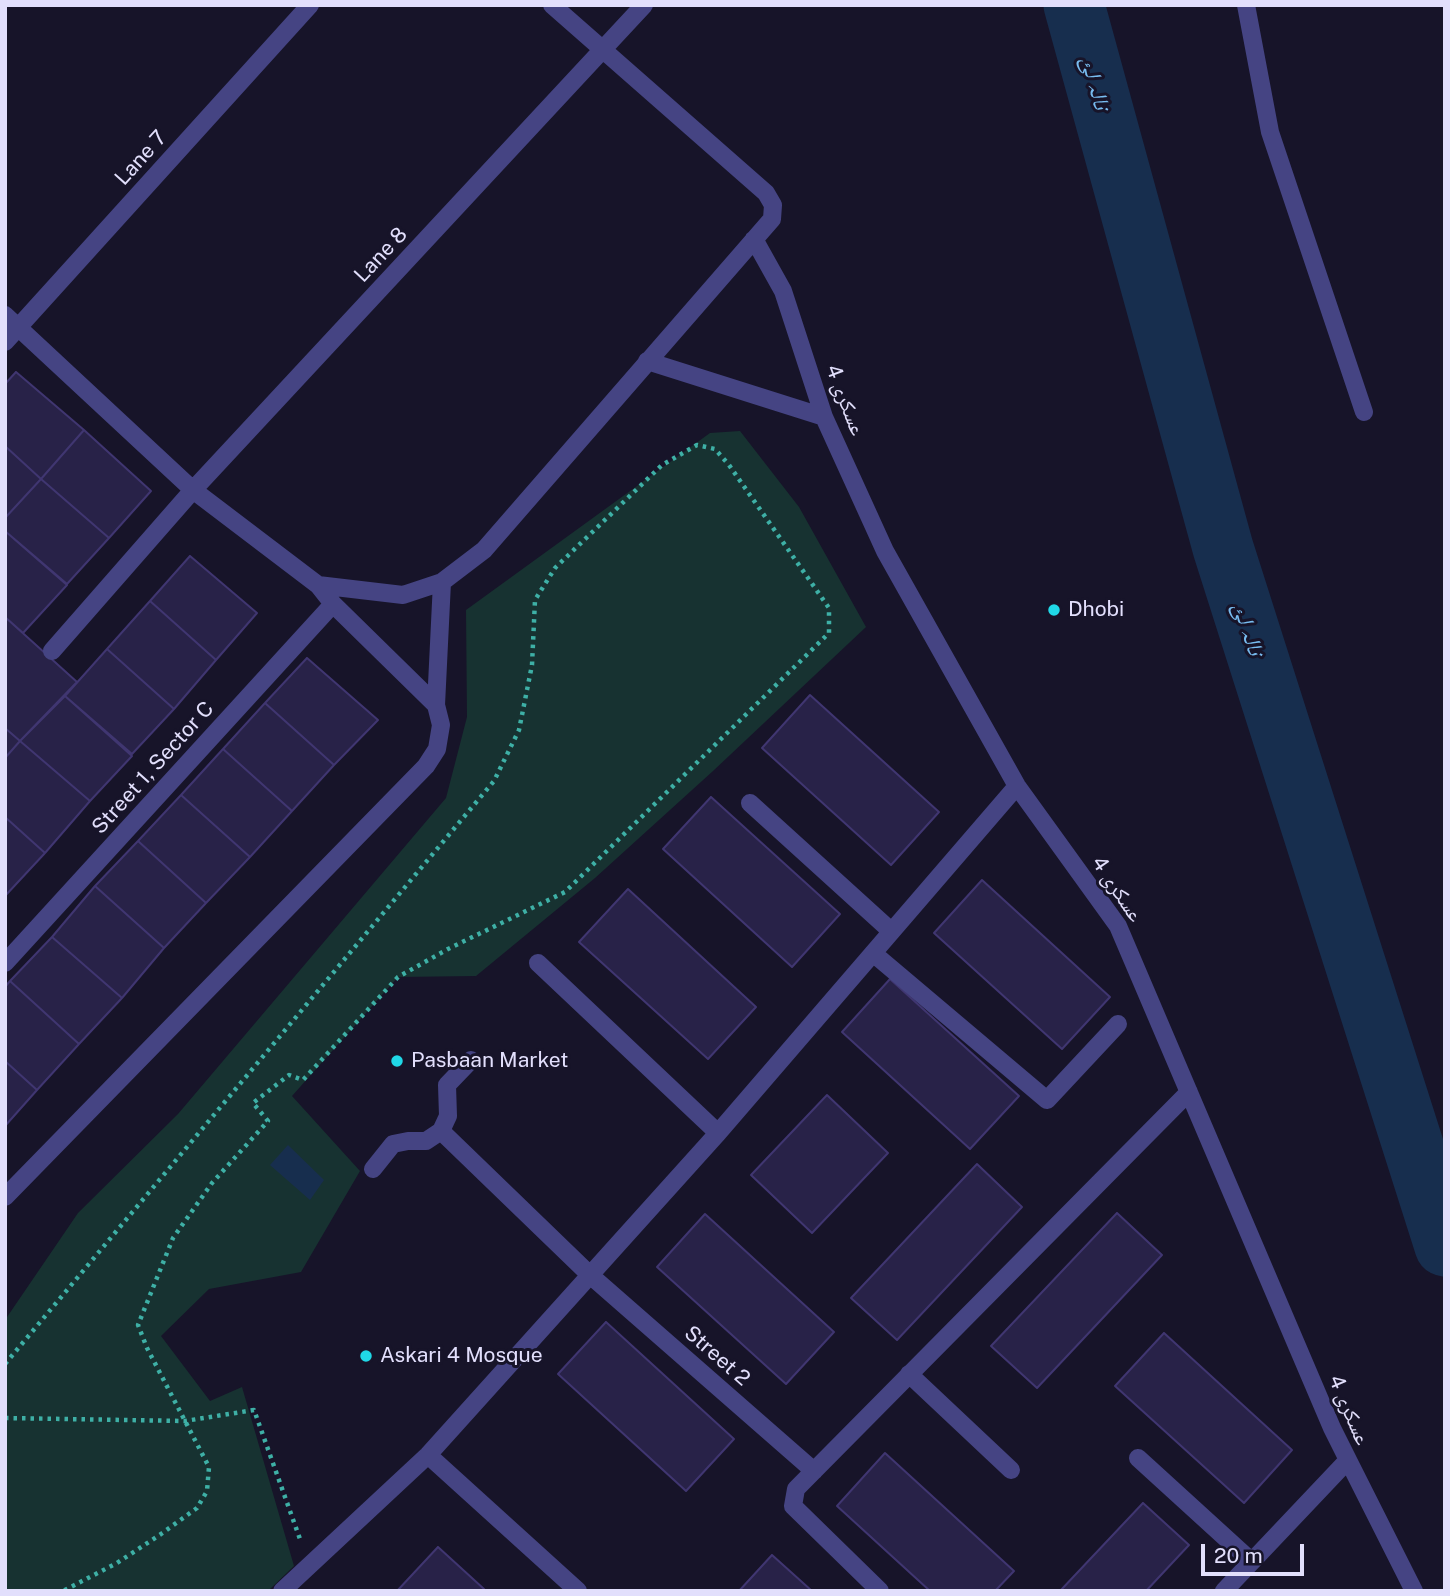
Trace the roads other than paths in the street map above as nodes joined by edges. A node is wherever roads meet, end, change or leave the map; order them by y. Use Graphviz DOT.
graph roads {
  1 [pos="310,5"];
  2 [pos="552,5"];
  3 [pos="645,5"];
  4 [pos="1246,5"];
  5 [pos="602,50"];
  6 [pos="754,239"];
  7 [pos="12,321"];
  8 [pos="5,342"];
  9 [pos="647,361"];
  10 [pos="1364,412"];
  11 [pos="824,417"];
  12 [pos="193,490"];
  13 [pos="442,582"];
  14 [pos="318,585"];
  15 [pos="333,604"];
  16 [pos="52,651"];
  17 [pos="436,705"];
  18 [pos="1017,786"];
  19 [pos="750,803"];
  20 [pos="891,931"];
  21 [pos="873,953"];
  22 [pos="5,963"];
  23 [pos="538,963"];
  24 [pos="1118,1024"];
  25 [pos="471,1060"];
  26 [pos="1189,1093"];
  27 [pos="441,1131"];
  28 [pos="718,1133"];
  29 [pos="373,1169"];
  30 [pos="5,1197"];
  31 [pos="590,1275"];
  32 [pos="909,1374"];
  33 [pos="428,1455"];
  34 [pos="1138,1458"];
  35 [pos="1348,1460"];
  36 [pos="1011,1470"];
  37 [pos="814,1471"];
  38 [pos="1251,1561"];
  39 [pos="282,1591"];
  40 [pos="578,1591"];
  41 [pos="880,1591"];
  42 [pos="1224,1591"];
  43 [pos="1414,1591"];
  1 -- 7 [label="street, Lane 7"];
  2 -- 5 [label="street"];
  3 -- 5 [label="street, Lane 8"];
  4 -- 10 [label="street"];
  5 -- 6 [label="street"];
  5 -- 12 [label="street, Lane 8"];
  6 -- 9 [label="street"];
  6 -- 11 [label="street, عسکری 4"];
  7 -- 8 [label="street, Lane 7"];
  7 -- 12 [label="street"];
  9 -- 11 [label="street"];
  9 -- 13 [label="street"];
  11 -- 18 [label="street, عسکری 4"];
  12 -- 14 [label="street"];
  12 -- 16 [label="street, Lane 8"];
  13 -- 14 [label="street"];
  13 -- 17 [label="street"];
  14 -- 15 [label="street"];
  15 -- 17 [label="street"];
  15 -- 22 [label="street, Street 1, Sector C"];
  17 -- 30 [label="street"];
  18 -- 20 [label="street"];
  18 -- 26 [label="street, عسکری 4"];
  19 -- 20 [label="street"];
  20 -- 21 [label="street"];
  21 -- 24 [label="street"];
  21 -- 28 [label="street"];
  23 -- 28 [label="street"];
  25 -- 27 [label="street"];
  26 -- 32 [label="street"];
  26 -- 35 [label="street, عسکری 4"];
  27 -- 29 [label="street"];
  27 -- 31 [label="street, Street 2"];
  28 -- 31 [label="street"];
  31 -- 33 [label="street"];
  31 -- 37 [label="street, Street 2"];
  32 -- 36 [label="street"];
  32 -- 37 [label="street"];
  33 -- 39 [label="street"];
  33 -- 40 [label="street"];
  34 -- 38 [label="street"];
  35 -- 38 [label="street, عسکری 4"];
  35 -- 43 [label="street"];
  37 -- 41 [label="street"];
  38 -- 42 [label="street, عسکری 4"];
}
